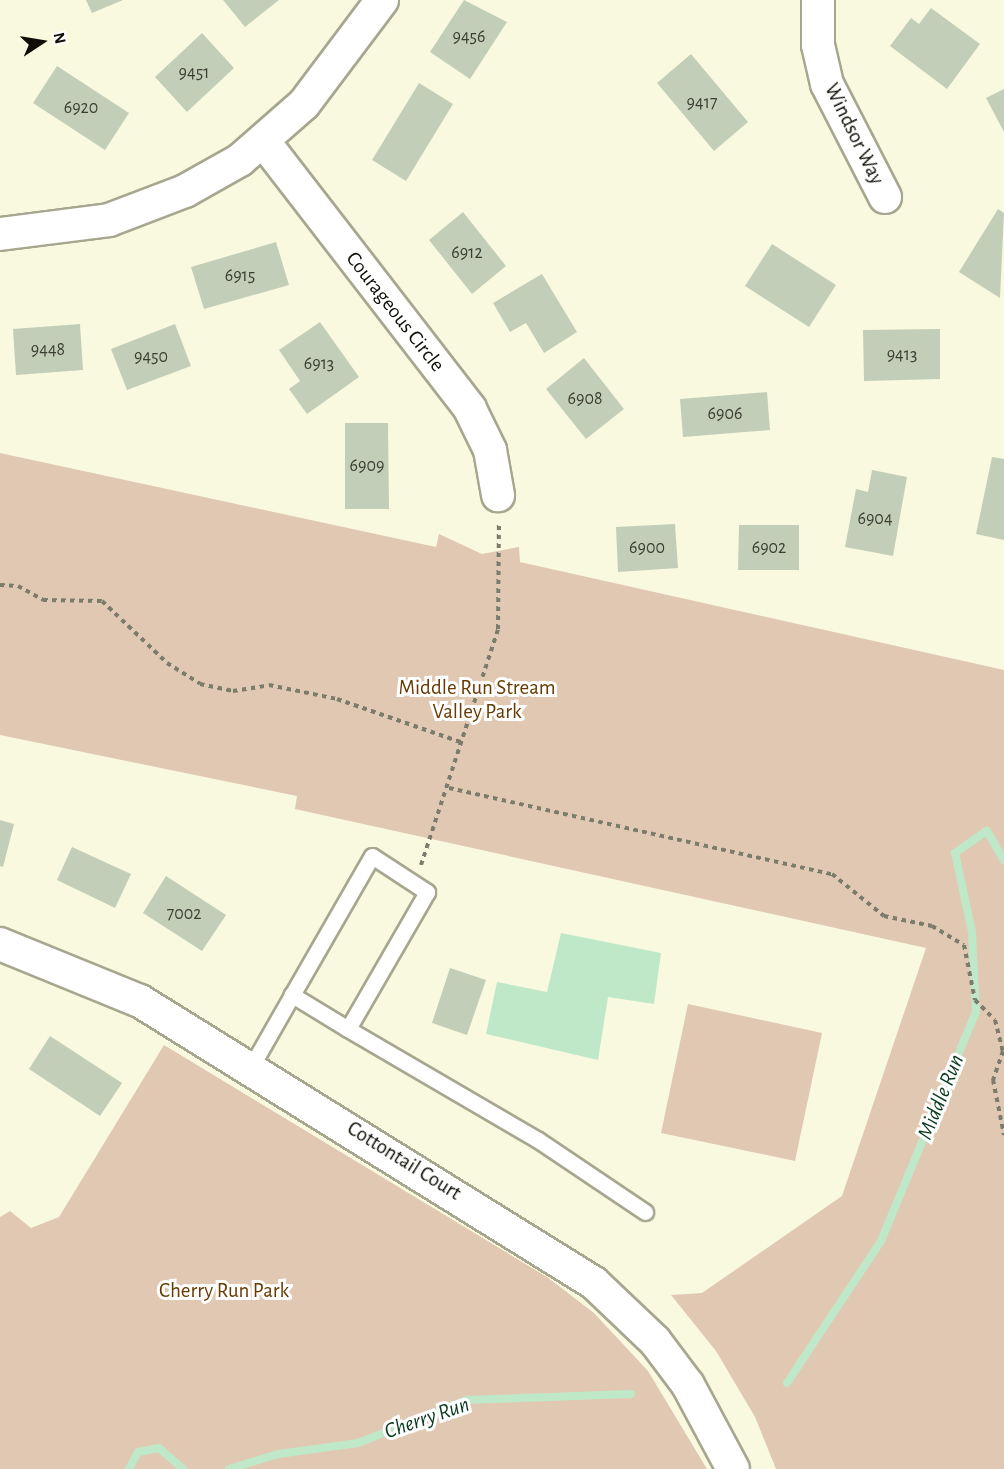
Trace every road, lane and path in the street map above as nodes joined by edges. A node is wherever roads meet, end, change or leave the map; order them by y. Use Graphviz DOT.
graph roads {
  1 [pos="382,0"];
  2 [pos="818,0"];
  3 [pos="264,142"];
  4 [pos="885,196"];
  5 [pos="0,234"];
  6 [pos="498,495"];
  7 [pos="0,585"];
  8 [pos="463,743"];
  9 [pos="449,788"];
  10 [pos="411,881"];
  11 [pos="0,944"];
  12 [pos="292,995"];
  13 [pos="348,1029"];
  14 [pos="251,1067"];
  15 [pos="1004,1135"];
  16 [pos="645,1212"];
  17 [pos="733,1469"];
  1 -- 3 [label="street"];
  2 -- 4 [label="street, Windsor Way"];
  3 -- 5 [label="street"];
  3 -- 6 [label="street, Courageous Circle"];
  6 -- 8 [label="path"];
  7 -- 8 [label="path"];
  8 -- 9 [label="path"];
  9 -- 10 [label="path"];
  9 -- 15 [label="path"];
  10 -- 12 [label="lane"];
  10 -- 13 [label="lane"];
  11 -- 14 [label="street, Cottontail Court"];
  12 -- 13 [label="lane"];
  12 -- 14 [label="lane"];
  13 -- 16 [label="lane"];
  14 -- 17 [label="street, Cottontail Court"];
}
